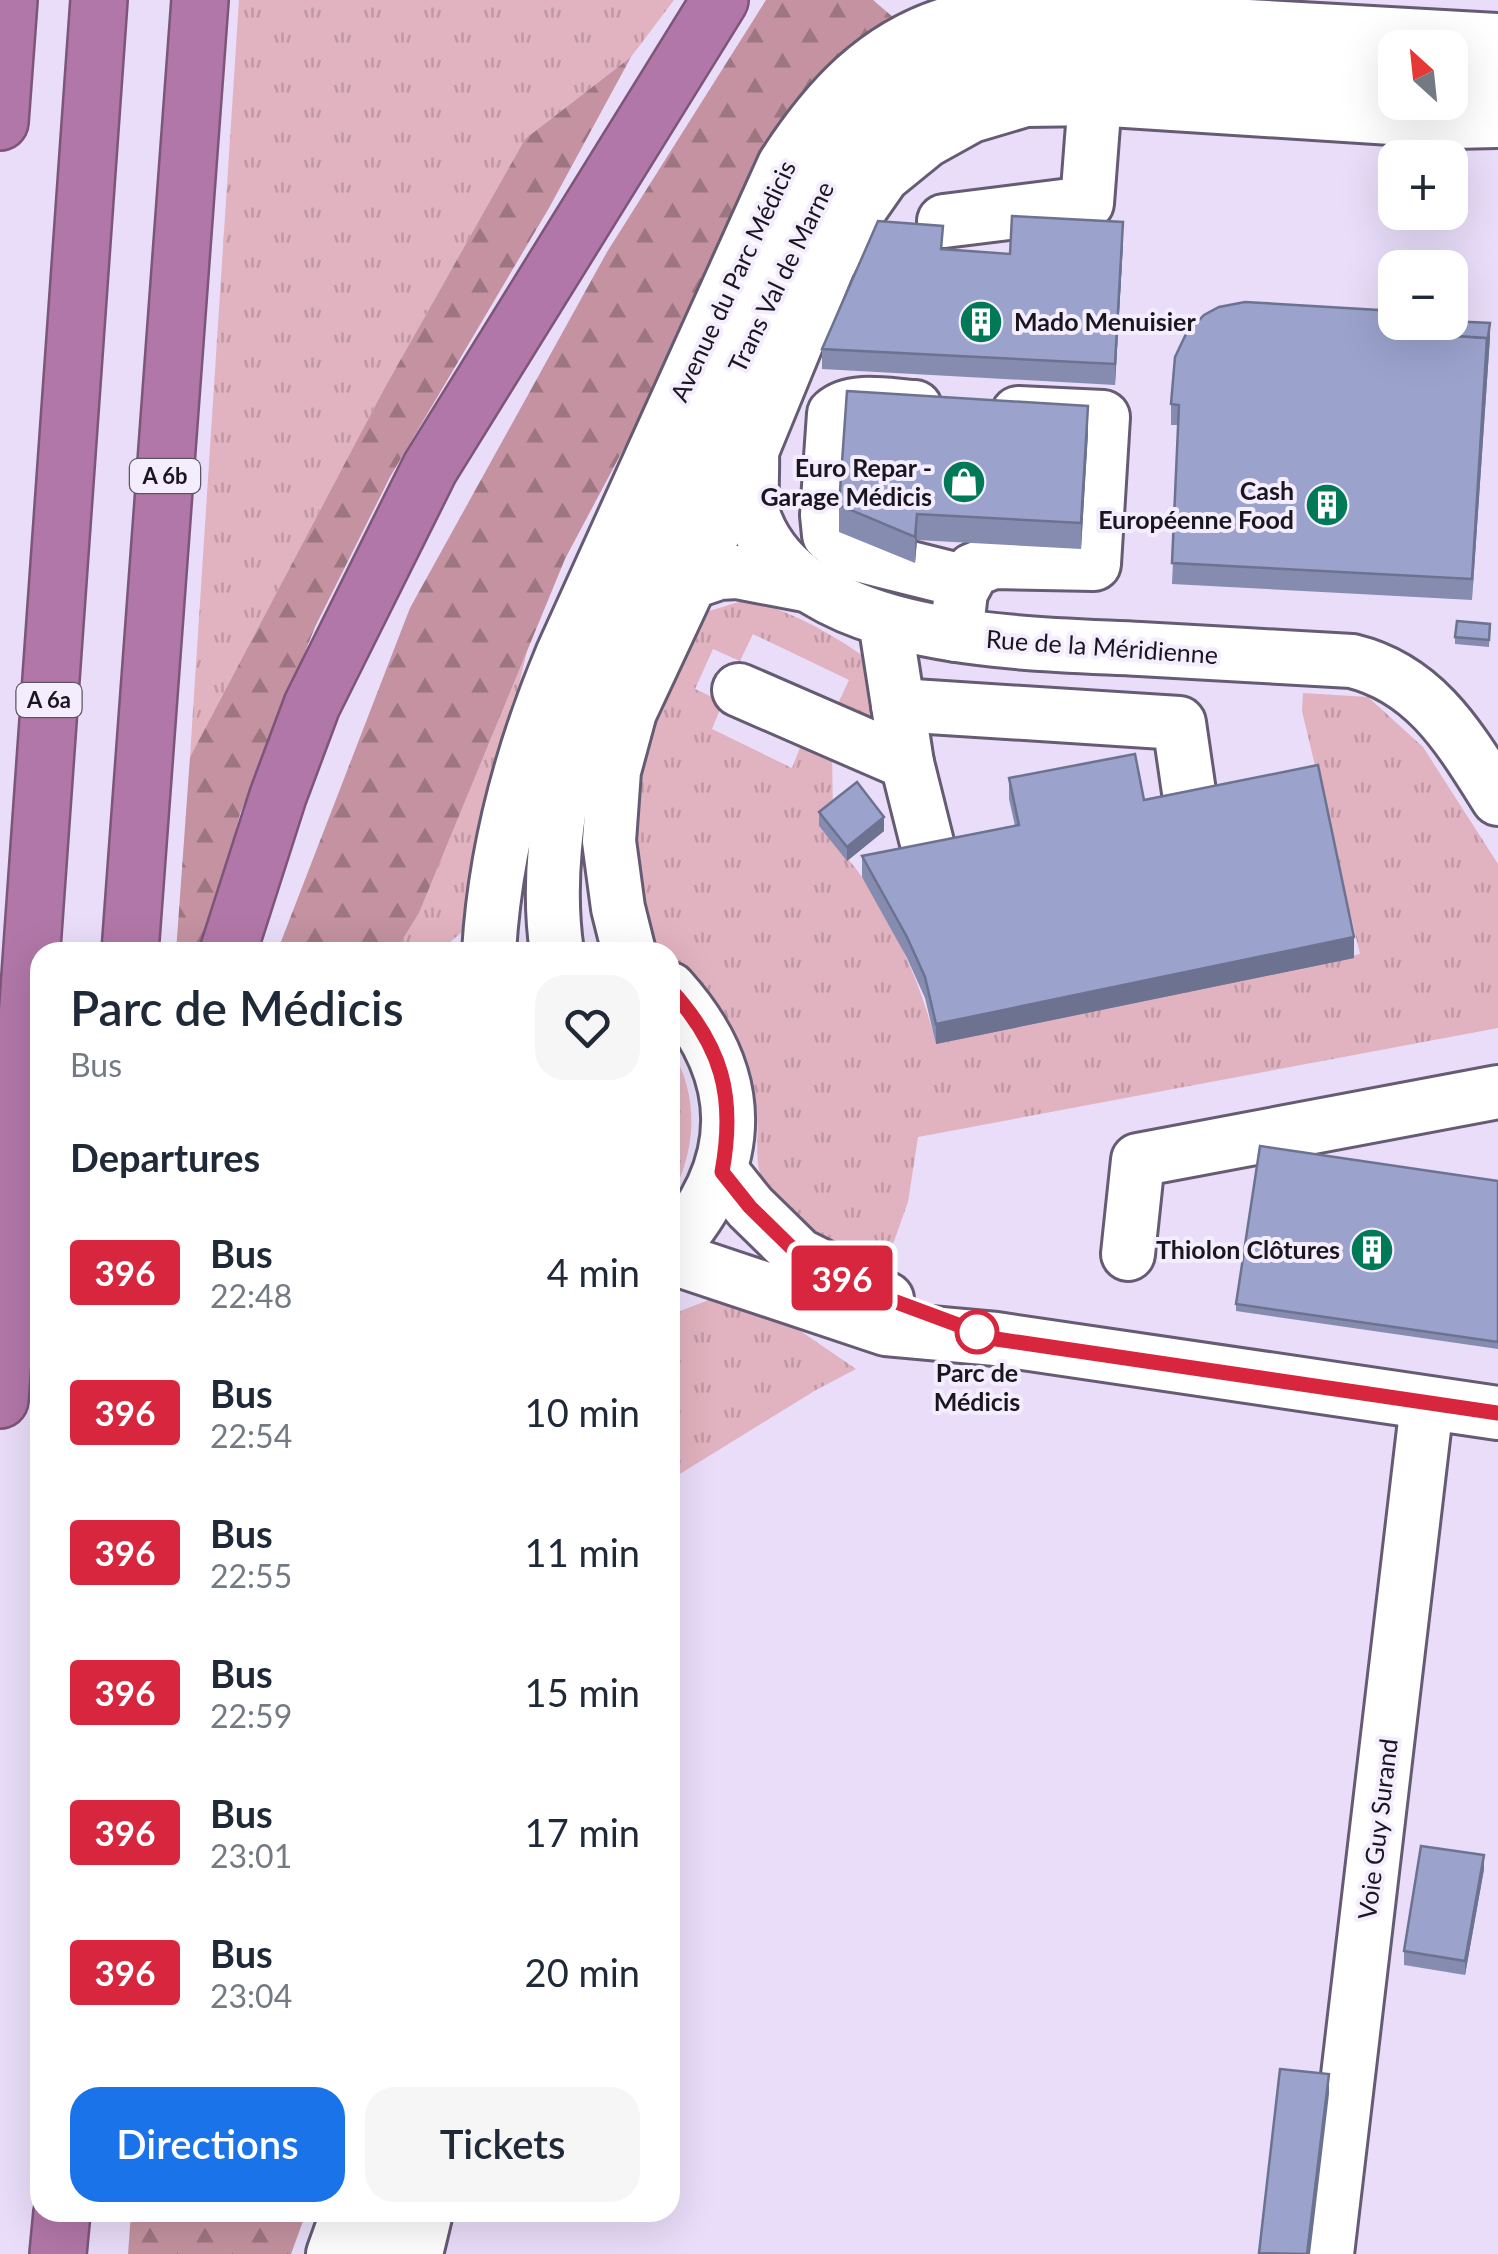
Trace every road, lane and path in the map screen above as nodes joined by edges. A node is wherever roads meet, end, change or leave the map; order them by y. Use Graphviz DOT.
graph roads {
  1 [pos="9,0"];
  2 [pos="99,0"];
  3 [pos="200,0"];
  4 [pos="720,0"];
  5 [pos="1110,9"];
  6 [pos="1498,40"];
  7 [pos="1378,74"];
  8 [pos="1468,79"];
  9 [pos="1498,81"];
  10 [pos="1095,100"];
  11 [pos="1498,121"];
  12 [pos="0,122"];
  13 [pos="944,221"];
  14 [pos="752,451"];
  15 [pos="689,582"];
  16 [pos="966,582"];
  17 [pos="805,585"];
  18 [pos="885,621"];
  19 [pos="956,635"];
  20 [pos="739,690"];
  21 [pos="898,705"];
  22 [pos="907,763"];
  23 [pos="1188,792"];
  24 [pos="1498,800"];
  25 [pos="930,855"];
  26 [pos="32,942"];
  27 [pos="131,942"];
  28 [pos="231,942"];
  29 [pos="489,942"];
  30 [pos="572,942"];
  31 [pos="627,942"];
  32 [pos="30,976"];
  33 [pos="680,1001"];
  34 [pos="1498,1092"];
  35 [pos="722,1172"];
  36 [pos="680,1239"];
  37 [pos="1128,1254"];
  38 [pos="680,1261"];
  39 [pos="996,1339"];
  40 [pos="0,1400"];
  41 [pos="1427,1404"];
  42 [pos="1498,1413"];
  43 [pos="61,2222"];
  44 [pos="344,2222"];
  45 [pos="384,2222"];
  46 [pos="424,2222"];
  47 [pos="58,2254"];
  48 [pos="333,2254"];
  49 [pos="378,2254"];
  50 [pos="416,2254"];
  51 [pos="1328,2254"];
  1 -- 12 [label="highway"];
  2 -- 26 [label="highway, A 6a"];
  3 -- 27 [label="highway, A 6b"];
  4 -- 28 [label="highway"];
  5 -- 6 [label="street, Avenue du Parc Médicis"];
  5 -- 29 [label="street, Avenue du Parc Médicis"];
  7 -- 30 [label="street, Trans Val de Marne"];
  8 -- 9 [label="street"];
  10 -- 11 [label="street"];
  10 -- 13 [label="street"];
  10 -- 14 [label="street"];
  14 -- 15 [label="street"];
  14 -- 17 [label="street, Rue de la Méridienne"];
  15 -- 17 [label="street"];
  15 -- 31 [label="street"];
  16 -- 16 [label="street"];
  16 -- 19 [label="street"];
  17 -- 18 [label="street, Rue de la Méridienne"];
  18 -- 19 [label="street, Rue de la Méridienne"];
  18 -- 21 [label="street"];
  19 -- 24 [label="street, Rue de la Méridienne"];
  20 -- 22 [label="street"];
  21 -- 22 [label="street"];
  21 -- 23 [label="street"];
  22 -- 25 [label="street"];
  32 -- 40 [label="highway, A 6a"];
  33 -- 35 [label="street"];
  34 -- 37 [label="street"];
  35 -- 36 [label="street"];
  35 -- 39 [label="street"];
  38 -- 39 [label="street"];
  39 -- 41 [label="street"];
  41 -- 42 [label="street"];
  41 -- 51 [label="street, Voie Guy Surand"];
  43 -- 47 [label="highway"];
  44 -- 48 [label="street"];
  45 -- 49 [label="street"];
  46 -- 50 [label="street"];
}
